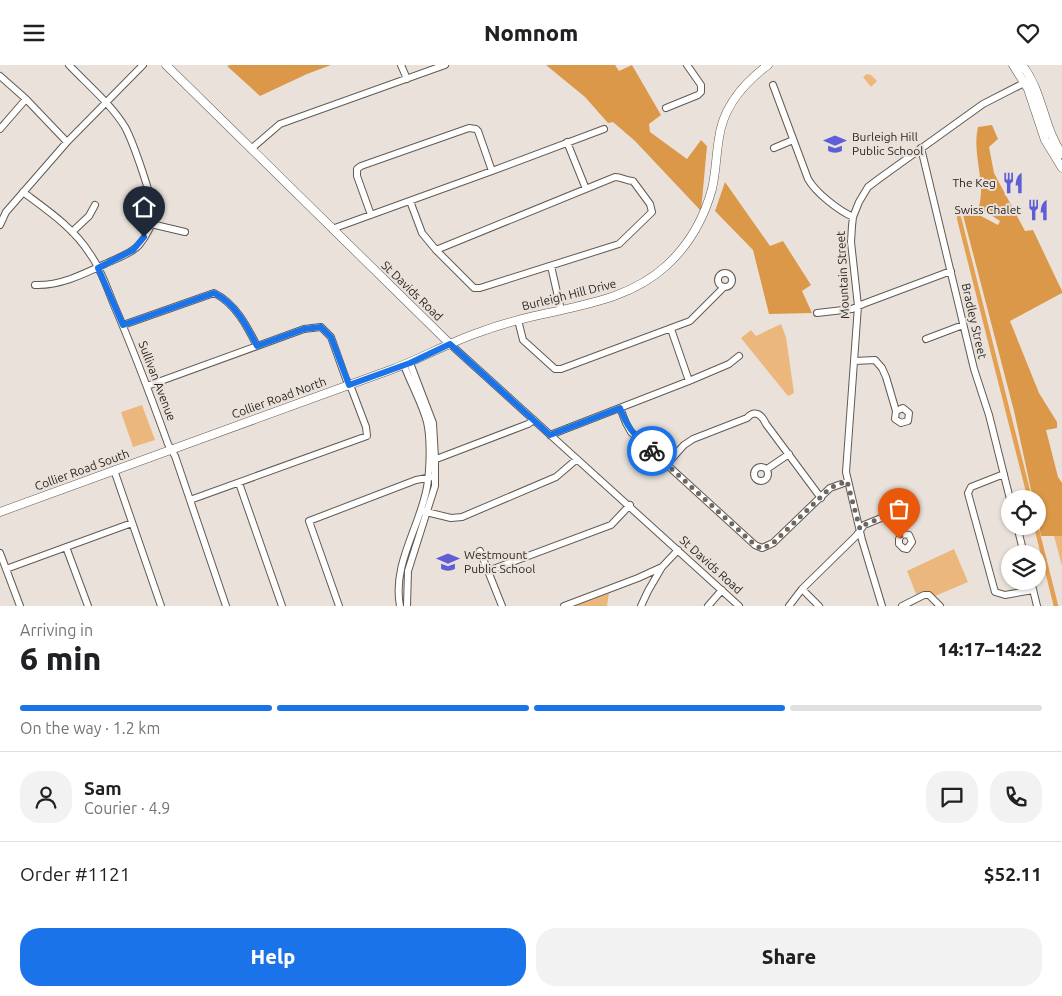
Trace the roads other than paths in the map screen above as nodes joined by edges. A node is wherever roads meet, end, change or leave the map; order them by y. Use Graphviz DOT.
graph roads {
  1 [pos="69,65"];
  2 [pos="143,65"];
  3 [pos="166,65"];
  4 [pos="401,65"];
  5 [pos="446,65"];
  6 [pos="687,65"];
  7 [pos="768,65"];
  8 [pos="1013,65"];
  9 [pos="1022,65"];
  10 [pos="0,76"];
  11 [pos="407,79"];
  12 [pos="1028,81"];
  13 [pos="773,85"];
  14 [pos="26,99"];
  15 [pos="106,103"];
  16 [pos="666,107"];
  17 [pos="0,129"];
  18 [pos="604,129"];
  19 [pos="793,140"];
  20 [pos="67,142"];
  21 [pos="567,143"];
  22 [pos="774,148"];
  23 [pos="921,148"];
  24 [pos="251,149"];
  25 [pos="1062,154"];
  26 [pos="1062,168"];
  27 [pos="492,171"];
  28 [pos="586,189"];
  29 [pos="23,192"];
  30 [pos="410,201"];
  31 [pos="95,205"];
  32 [pos="371,215"];
  33 [pos="853,217"];
  34 [pos="152,224"];
  35 [pos="0,225"];
  36 [pos="332,229"];
  37 [pos="72,232"];
  38 [pos="185,232"];
  39 [pos="436,250"];
  40 [pos="551,266"];
  41 [pos="98,268"];
  42 [pos="951,271"];
  43 [pos="35,285"];
  44 [pos="724,287"];
  45 [pos="858,306"];
  46 [pos="561,310"];
  47 [pos="817,313"];
  48 [pos="518,320"];
  49 [pos="123,325"];
  50 [pos="964,325"];
  51 [pos="670,329"];
  52 [pos="926,339"];
  53 [pos="450,344"];
  54 [pos="257,346"];
  55 [pos="739,356"];
  56 [pos="854,361"];
  57 [pos="407,364"];
  58 [pos="689,381"];
  59 [pos="349,385"];
  60 [pos="147,386"];
  61 [pos="620,408"];
  62 [pos="896,411"];
  63 [pos="534,420"];
  64 [pos="550,435"];
  65 [pos="171,449"];
  66 [pos="789,455"];
  67 [pos="432,459"];
  68 [pos="577,459"];
  69 [pos="666,464"];
  70 [pos="767,469"];
  71 [pos="114,471"];
  72 [pos="1004,474"];
  73 [pos="432,477"];
  74 [pos="847,481"];
  75 [pos="239,483"];
  76 [pos="1008,490"];
  77 [pos="821,498"];
  78 [pos="190,500"];
  79 [pos="630,505"];
  80 [pos="423,511"];
  81 [pos="0,512"];
  82 [pos="132,523"];
  83 [pos="860,529"];
  84 [pos="902,534"];
  85 [pos="66,547"];
  86 [pos="678,550"];
  87 [pos="480,551"];
  88 [pos="0,553"];
  89 [pos="662,567"];
  90 [pos="6,569"];
  91 [pos="488,571"];
  92 [pos="638,577"];
  93 [pos="802,589"];
  94 [pos="722,590"];
  95 [pos="648,591"];
  96 [pos="1033,591"];
  97 [pos="404,605"];
  98 [pos="20,606"];
  99 [pos="88,606"];
  100 [pos="162,606"];
  101 [pos="226,606"];
  102 [pos="282,606"];
  103 [pos="340,606"];
  104 [pos="502,606"];
  105 [pos="564,606"];
  106 [pos="641,606"];
  107 [pos="708,606"];
  108 [pos="739,606"];
  109 [pos="789,606"];
  110 [pos="819,606"];
  111 [pos="882,606"];
  112 [pos="902,606"];
  113 [pos="940,606"];
  114 [pos="1037,606"];
  1 -- 15 [label="street"];
  2 -- 15 [label="street"];
  3 -- 24 [label="main road, St Davids Road"];
  4 -- 11 [label="street"];
  5 -- 11 [label="street"];
  6 -- 16 [label="street"];
  7 -- 46 [label="main road, Burleigh Hill Drive"];
  8 -- 12 [label="main road"];
  9 -- 12 [label="main road"];
  10 -- 14 [label="street"];
  11 -- 24 [label="street"];
  12 -- 23 [label="street, Mountain Street"];
  12 -- 25 [label="main road"];
  12 -- 26 [label="main road"];
  13 -- 19 [label="street"];
  14 -- 17 [label="street"];
  14 -- 20 [label="street"];
  15 -- 20 [label="street"];
  15 -- 34 [label="street"];
  18 -- 21 [label="street"];
  19 -- 22 [label="street"];
  19 -- 33 [label="street"];
  20 -- 29 [label="street"];
  21 -- 27 [label="street"];
  21 -- 28 [label="street"];
  23 -- 33 [label="street, Mountain Street"];
  23 -- 42 [label="street, Bradley Street"];
  24 -- 36 [label="main road, St Davids Road"];
  27 -- 30 [label="street"];
  27 -- 32 [label="street"];
  28 -- 39 [label="street"];
  28 -- 40 [label="street"];
  29 -- 35 [label="street"];
  29 -- 37 [label="street, Sullivan Avenue"];
  30 -- 32 [label="street"];
  30 -- 39 [label="street"];
  31 -- 37 [label="street"];
  32 -- 36 [label="street"];
  33 -- 45 [label="street, Mountain Street"];
  34 -- 38 [label="street"];
  34 -- 41 [label="street"];
  36 -- 53 [label="main road, St Davids Road"];
  37 -- 41 [label="street, Sullivan Avenue"];
  39 -- 40 [label="street"];
  40 -- 46 [label="street"];
  41 -- 43 [label="street"];
  41 -- 49 [label="street, Sullivan Avenue"];
  42 -- 45 [label="street"];
  42 -- 50 [label="street, Bradley Street"];
  44 -- 51 [label="street"];
  45 -- 47 [label="street"];
  45 -- 56 [label="street, Mountain Street"];
  46 -- 48 [label="main road, Burleigh Hill Drive"];
  48 -- 51 [label="street"];
  48 -- 53 [label="main road, Burleigh Hill Drive"];
  49 -- 54 [label="street"];
  49 -- 60 [label="street, Sullivan Avenue"];
  50 -- 52 [label="street"];
  50 -- 72 [label="street, Bradley Street"];
  51 -- 58 [label="street"];
  53 -- 57 [label="main road, Collier Road North"];
  53 -- 63 [label="street, St Davids Road"];
  54 -- 59 [label="street"];
  54 -- 60 [label="street"];
  55 -- 58 [label="street"];
  56 -- 62 [label="street"];
  56 -- 74 [label="street, Mountain Street"];
  57 -- 59 [label="main road, Collier Road North"];
  57 -- 67 [label="street"];
  58 -- 61 [label="street"];
  59 -- 65 [label="main road, Collier Road North"];
  59 -- 75 [label="street"];
  60 -- 65 [label="street, Sullivan Avenue"];
  61 -- 64 [label="street"];
  61 -- 69 [label="street"];
  63 -- 64 [label="street, St Davids Road"];
  63 -- 67 [label="street"];
  64 -- 68 [label="street, St Davids Road"];
  65 -- 71 [label="main road, Collier Road South"];
  65 -- 78 [label="street, Sullivan Avenue"];
  66 -- 69 [label="street"];
  66 -- 70 [label="street"];
  66 -- 77 [label="street"];
  67 -- 73 [label="street"];
  68 -- 79 [label="street, St Davids Road"];
  68 -- 80 [label="street"];
  69 -- 77 [label="street"];
  71 -- 81 [label="main road, Collier Road South"];
  71 -- 82 [label="street"];
  72 -- 76 [label="street, Bradley Street"];
  72 -- 96 [label="street"];
  73 -- 80 [label="street"];
  73 -- 103 [label="street"];
  74 -- 77 [label="street"];
  74 -- 83 [label="street, Mountain Street"];
  75 -- 78 [label="street"];
  75 -- 102 [label="street"];
  78 -- 101 [label="street, Sullivan Avenue"];
  79 -- 86 [label="street, St Davids Road"];
  79 -- 91 [label="street"];
  80 -- 97 [label="street"];
  82 -- 85 [label="street"];
  82 -- 100 [label="street"];
  83 -- 84 [label="street"];
  83 -- 93 [label="street"];
  83 -- 111 [label="street, Mountain Street"];
  85 -- 90 [label="street"];
  85 -- 99 [label="street"];
  86 -- 89 [label="street"];
  86 -- 94 [label="street, St Davids Road"];
  87 -- 91 [label="street"];
  88 -- 90 [label="street"];
  89 -- 92 [label="street"];
  89 -- 95 [label="street"];
  90 -- 98 [label="street"];
  91 -- 104 [label="street"];
  92 -- 95 [label="street"];
  92 -- 105 [label="street"];
  93 -- 109 [label="street"];
  93 -- 110 [label="street"];
  94 -- 107 [label="street"];
  94 -- 108 [label="street, St Davids Road"];
  95 -- 106 [label="street"];
  96 -- 114 [label="street"];
  112 -- 113 [label="street"];
}
